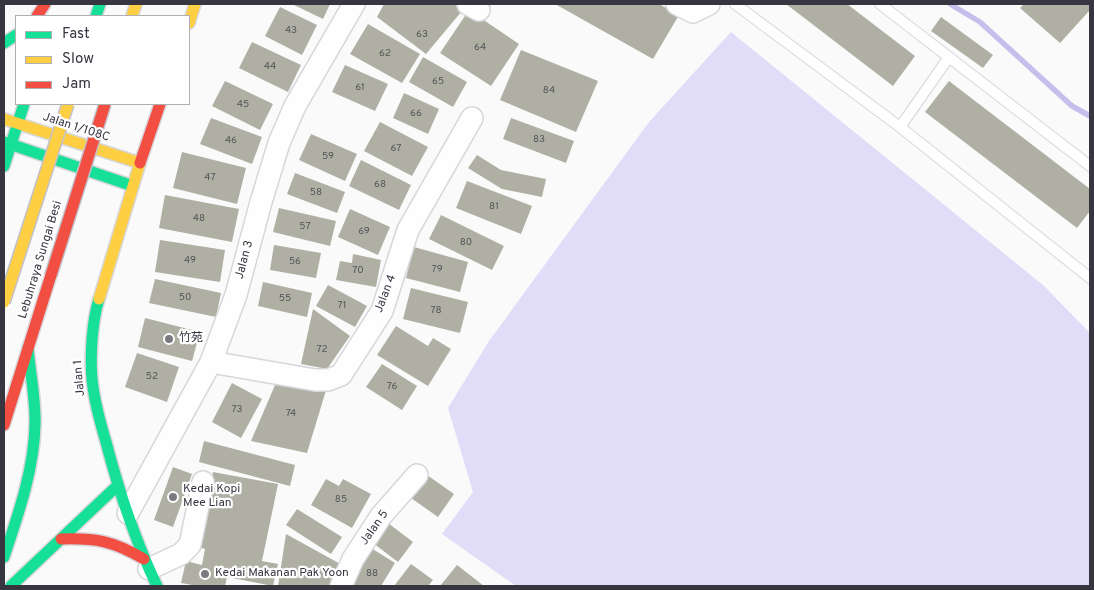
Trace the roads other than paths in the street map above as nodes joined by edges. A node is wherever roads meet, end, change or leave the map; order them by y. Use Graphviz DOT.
graph roads {
  1 [pos="45,4"];
  2 [pos="195,4"];
  3 [pos="354,4"];
  4 [pos="677,4"];
  5 [pos="709,4"];
  6 [pos="735,4"];
  7 [pos="880,4"];
  8 [pos="38,15"];
  9 [pos="190,20"];
  10 [pos="15,36"];
  11 [pos="4,42"];
  12 [pos="949,57"];
  13 [pos="24,105"];
  14 [pos="68,105"];
  15 [pos="105,105"];
  16 [pos="160,105"];
  17 [pos="472,118"];
  18 [pos="4,119"];
  19 [pos="18,123"];
  20 [pos="900,127"];
  21 [pos="7,144"];
  22 [pos="140,163"];
  23 [pos="4,166"];
  24 [pos="1090,166"];
  25 [pos="134,186"];
  26 [pos="1090,275"];
  27 [pos="4,302"];
  28 [pos="28,348"];
  29 [pos="211,362"];
  30 [pos="4,424"];
  31 [pos="417,475"];
  32 [pos="203,482"];
  33 [pos="117,486"];
  34 [pos="128,513"];
  35 [pos="61,539"];
  36 [pos="4,557"];
  37 [pos="150,571"];
  38 [pos="11,586"];
  39 [pos="341,586"];
  1 -- 8 [label="main road"];
  2 -- 9 [label="main road"];
  3 -- 29 [label="street, Jalan 3"];
  4 -- 5 [label="street"];
  6 -- 20 [label="lane"];
  7 -- 12 [label="lane"];
  10 -- 11 [label="main road"];
  12 -- 20 [label="lane"];
  12 -- 24 [label="lane"];
  13 -- 19 [label="main road"];
  14 -- 27 [label="main road, Lebuhraya Sungai Besi, bridge"];
  15 -- 28 [label="main road, Lebuhraya Sungai Besi, bridge"];
  16 -- 22 [label="main road, Jalan 1"];
  17 -- 29 [label="street, Jalan 4"];
  18 -- 19 [label="main road, Jalan 1/108C"];
  19 -- 21 [label="main road"];
  19 -- 22 [label="main road, Jalan 1/108C"];
  20 -- 26 [label="lane"];
  21 -- 23 [label="main road"];
  21 -- 25 [label="main road"];
  22 -- 25 [label="main road, Jalan 1"];
  25 -- 33 [label="main road, Jalan 1"];
  28 -- 30 [label="main road, Lebuhraya Sungai Besi"];
  28 -- 36 [label="main road"];
  29 -- 34 [label="street, Jalan 3"];
  31 -- 39 [label="street, Jalan 5"];
  32 -- 37 [label="street"];
  33 -- 34 [label="main road, Jalan 1"];
  33 -- 35 [label="main road"];
  34 -- 37 [label="main road, Jalan 1"];
  35 -- 37 [label="main road"];
  35 -- 38 [label="main road"];
}
